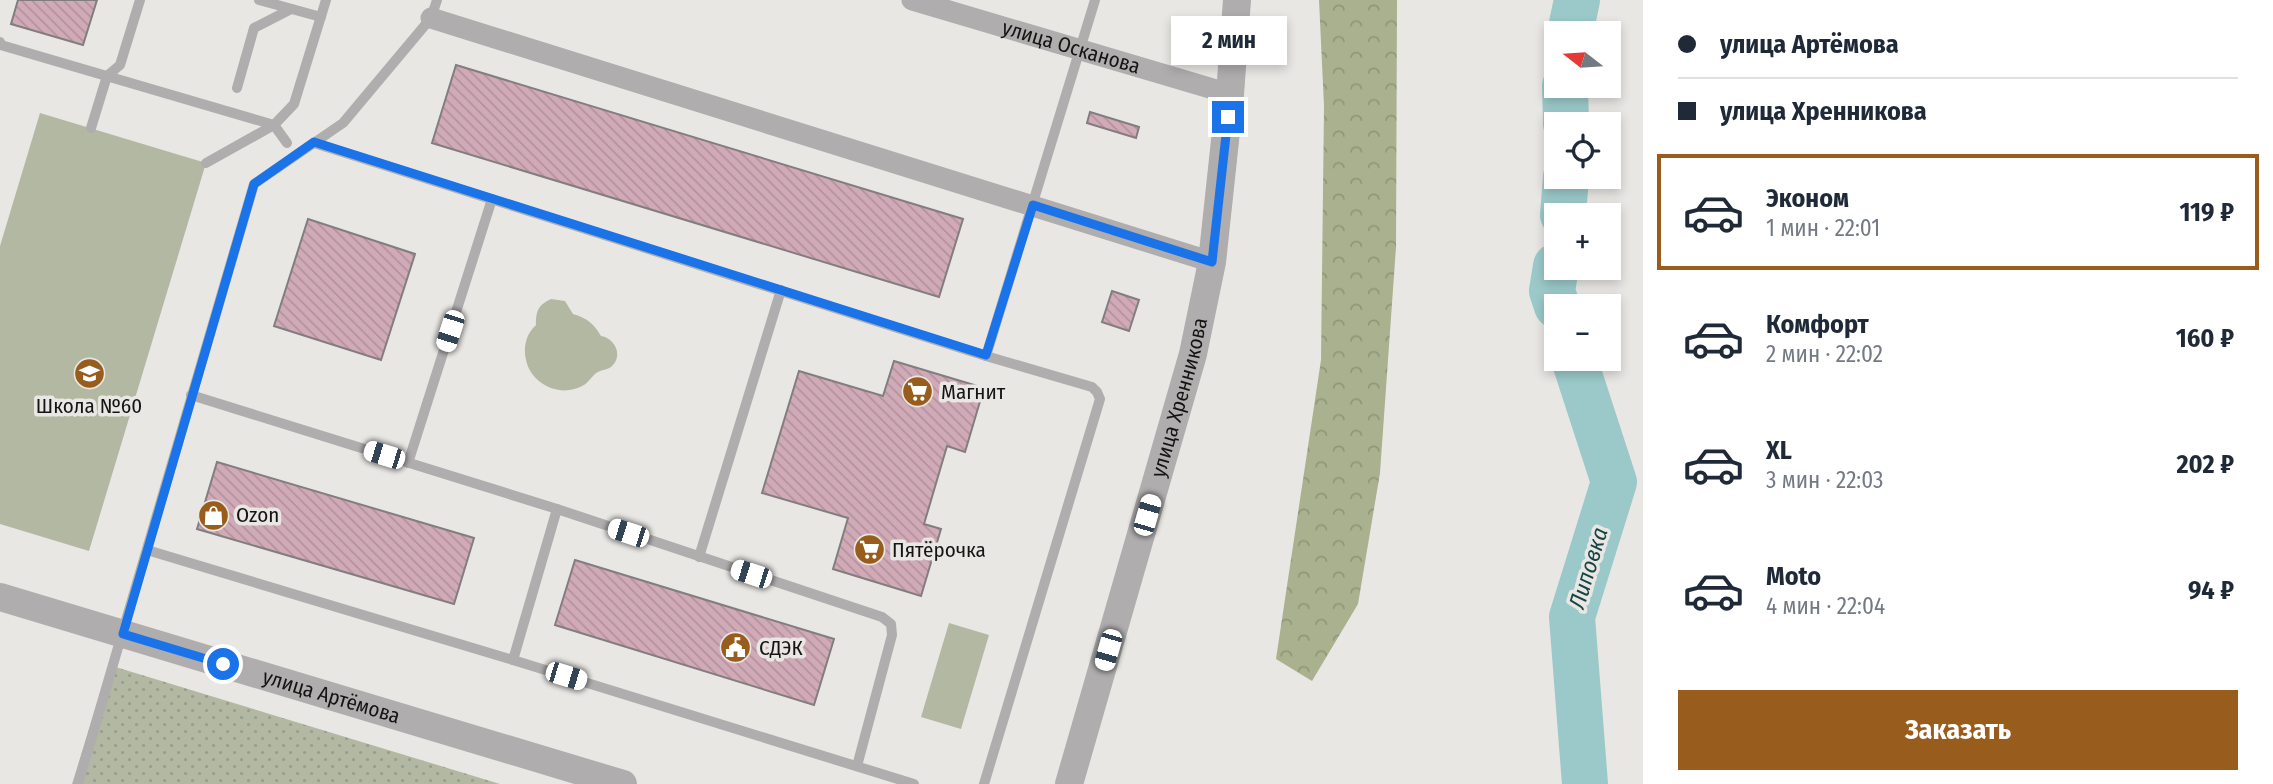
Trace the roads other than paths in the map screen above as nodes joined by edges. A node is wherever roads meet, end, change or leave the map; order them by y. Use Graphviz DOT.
graph roads {
  1 [pos="140,0"];
  2 [pos="259,0"];
  3 [pos="326,0"];
  4 [pos="912,0"];
  5 [pos="1095,0"];
  6 [pos="1237,0"];
  7 [pos="291,9"];
  8 [pos="434,9"];
  9 [pos="321,17"];
  10 [pos="0,42"];
  11 [pos="1079,51"];
  12 [pos="107,76"];
  13 [pos="237,88"];
  14 [pos="1230,94"];
  15 [pos="274,125"];
  16 [pos="91,128"];
  17 [pos="314,142"];
  18 [pos="287,143"];
  19 [pos="206,163"];
  20 [pos="492,199"];
  21 [pos="1033,205"];
  22 [pos="1212,262"];
  23 [pos="782,290"];
  24 [pos="986,355"];
  25 [pos="191,395"];
  26 [pos="408,463"];
  27 [pos="557,509"];
  28 [pos="147,550"];
  29 [pos="699,557"];
  30 [pos="0,597"];
  31 [pos="123,634"];
  32 [pos="513,660"];
  33 [pos="857,766"];
  34 [pos="78,784"];
  35 [pos="623,784"];
  36 [pos="914,784"];
  37 [pos="984,784"];
  38 [pos="1069,784"];
  1 -- 12 [label="lane"];
  2 -- 7 [label="lane"];
  3 -- 9 [label="lane"];
  4 -- 11 [label="street, улица Осканова"];
  5 -- 11 [label="lane"];
  6 -- 14 [label="street, улица Хренникова"];
  7 -- 9 [label="lane"];
  7 -- 13 [label="lane"];
  8 -- 17 [label="lane"];
  8 -- 21 [label="street"];
  9 -- 15 [label="lane"];
  10 -- 12 [label="lane"];
  11 -- 14 [label="street, улица Осканова"];
  11 -- 21 [label="lane"];
  12 -- 15 [label="lane"];
  12 -- 16 [label="lane"];
  14 -- 22 [label="street, улица Хренникова"];
  15 -- 18 [label="lane"];
  15 -- 19 [label="lane"];
  17 -- 20 [label="lane"];
  17 -- 25 [label="lane"];
  20 -- 23 [label="lane"];
  20 -- 26 [label="lane"];
  21 -- 22 [label="street"];
  21 -- 24 [label="lane"];
  22 -- 38 [label="street, улица Хренникова"];
  23 -- 24 [label="lane"];
  23 -- 29 [label="lane"];
  24 -- 37 [label="lane"];
  25 -- 26 [label="lane"];
  25 -- 28 [label="lane"];
  26 -- 27 [label="lane"];
  27 -- 29 [label="lane"];
  27 -- 32 [label="lane"];
  28 -- 31 [label="lane"];
  28 -- 32 [label="lane"];
  29 -- 33 [label="lane"];
  30 -- 31 [label="street, улица Артёмова"];
  31 -- 34 [label="lane"];
  31 -- 35 [label="street, улица Артёмова"];
  32 -- 33 [label="lane"];
  33 -- 36 [label="lane"];
}
